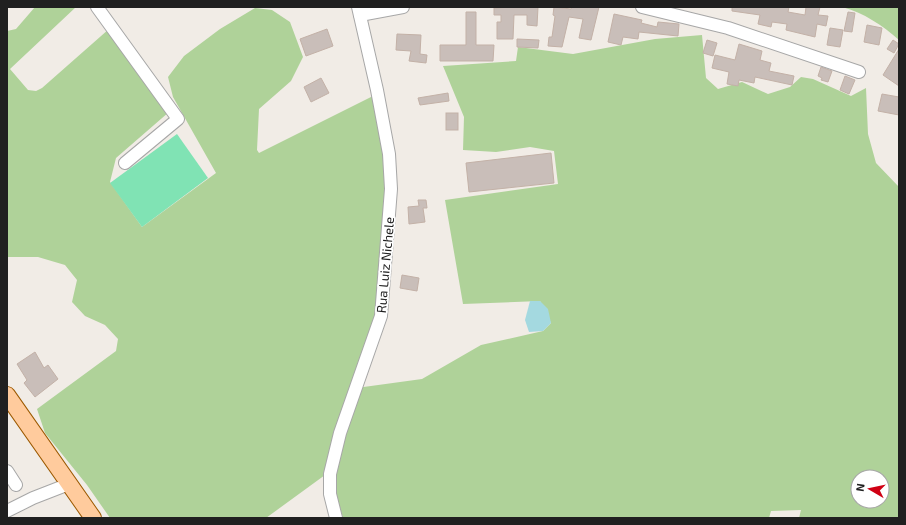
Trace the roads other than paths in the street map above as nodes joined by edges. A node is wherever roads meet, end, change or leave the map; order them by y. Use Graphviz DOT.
graph roads {
  1 [pos="97,7"];
  2 [pos="403,7"];
  3 [pos="642,7"];
  4 [pos="359,11"];
  5 [pos="859,72"];
  6 [pos="125,163"];
  7 [pos="7,395"];
  8 [pos="7,472"];
  9 [pos="16,484"];
  10 [pos="69,484"];
  11 [pos="7,512"];
  12 [pos="93,518"];
  13 [pos="336,518"];
  1 -- 6 [label="street"];
  2 -- 4 [label="street"];
  3 -- 5 [label="street"];
  4 -- 13 [label="street, Rua Luiz Nichele"];
  7 -- 10 [label="main road"];
  8 -- 9 [label="street"];
  10 -- 11 [label="street"];
  10 -- 12 [label="main road"];
}
